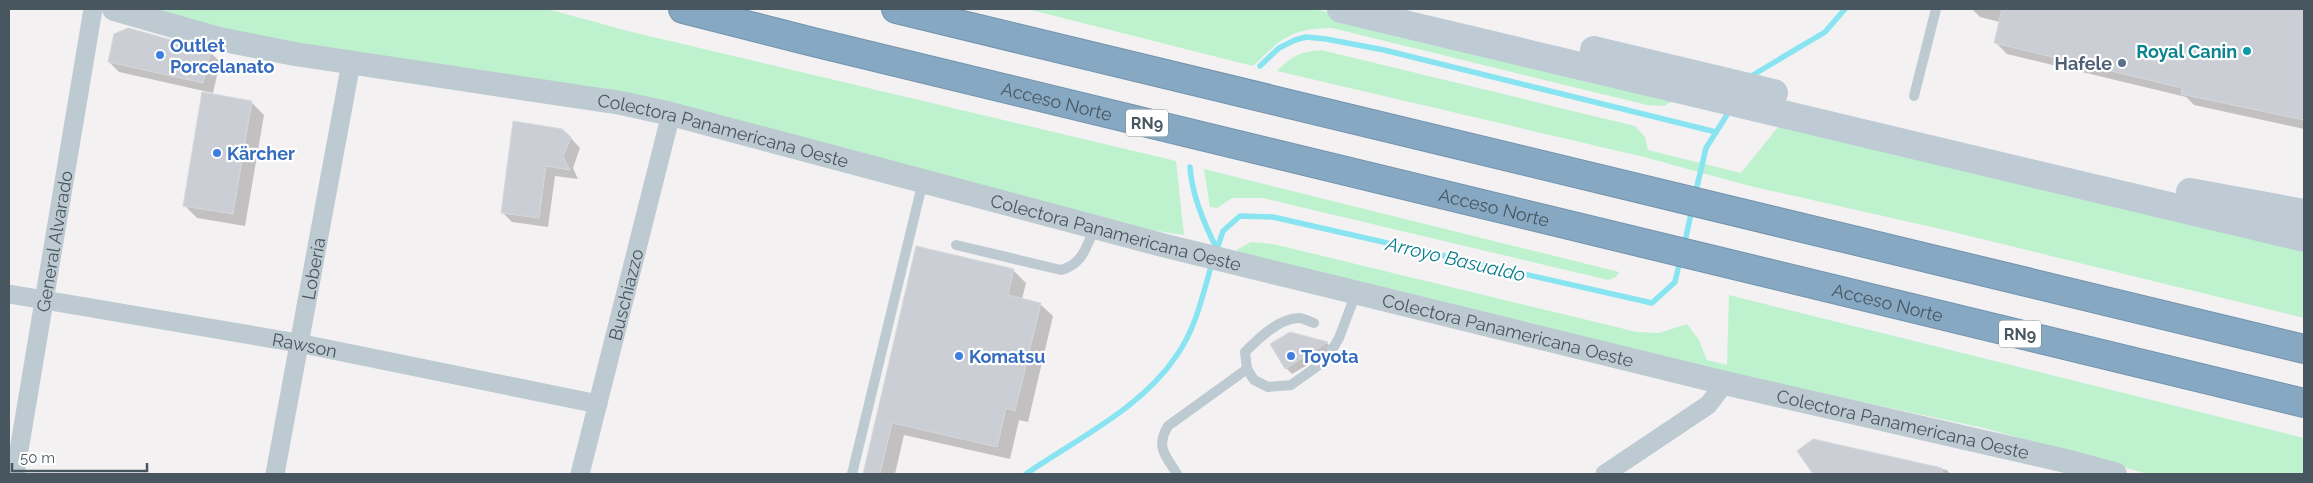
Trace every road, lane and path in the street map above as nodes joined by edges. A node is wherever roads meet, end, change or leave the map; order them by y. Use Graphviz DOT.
graph roads {
  1 [pos="93,9"];
  2 [pos="114,9"];
  3 [pos="684,9"];
  4 [pos="896,9"];
  5 [pos="1341,9"];
  6 [pos="1419,9"];
  7 [pos="1936,9"];
  8 [pos="351,63"];
  9 [pos="1695,83"];
  10 [pos="1914,96"];
  11 [pos="1804,110"];
  12 [pos="671,114"];
  13 [pos="923,181"];
  14 [pos="2304,213"];
  15 [pos="1095,227"];
  16 [pos="2304,238"];
  17 [pos="956,245"];
  18 [pos="1356,292"];
  19 [pos="9,294"];
  20 [pos="44,301"];
  21 [pos="1314,324"];
  22 [pos="298,343"];
  23 [pos="2304,349"];
  24 [pos="1246,369"];
  25 [pos="1725,383"];
  26 [pos="2304,403"];
  27 [pos="598,404"];
  28 [pos="15,474"];
  29 [pos="275,474"];
  30 [pos="580,474"];
  31 [pos="852,474"];
  32 [pos="1176,474"];
  33 [pos="1605,474"];
  34 [pos="2115,474"];
  1 -- 20 [label="street, General Alvarado"];
  2 -- 8 [label="street, Colectora Panamericana Oeste"];
  3 -- 26 [label="highway, Acceso Norte / RN9"];
  4 -- 23 [label="highway"];
  5 -- 9 [label="main road"];
  6 -- 9 [label="main road"];
  7 -- 10 [label="lane"];
  8 -- 12 [label="street, Colectora Panamericana Oeste"];
  8 -- 22 [label="street, Lobería"];
  9 -- 11 [label="main road"];
  11 -- 14 [label="main road"];
  11 -- 16 [label="main road"];
  12 -- 13 [label="street, Colectora Panamericana Oeste"];
  12 -- 27 [label="street, Buschiazzo"];
  13 -- 15 [label="street, Colectora Panamericana Oeste"];
  13 -- 31 [label="lane"];
  15 -- 17 [label="lane"];
  15 -- 18 [label="street, Colectora Panamericana Oeste"];
  18 -- 24 [label="lane"];
  18 -- 25 [label="street, Colectora Panamericana Oeste"];
  19 -- 20 [label="street, Rawson"];
  20 -- 22 [label="street, Rawson"];
  20 -- 28 [label="street, General Alvarado"];
  21 -- 24 [label="lane"];
  22 -- 27 [label="street, Rawson"];
  22 -- 29 [label="street, Lobería"];
  24 -- 32 [label="lane"];
  25 -- 33 [label="street"];
  25 -- 34 [label="street, Colectora Panamericana Oeste"];
  27 -- 30 [label="street, Buschiazzo"];
}
